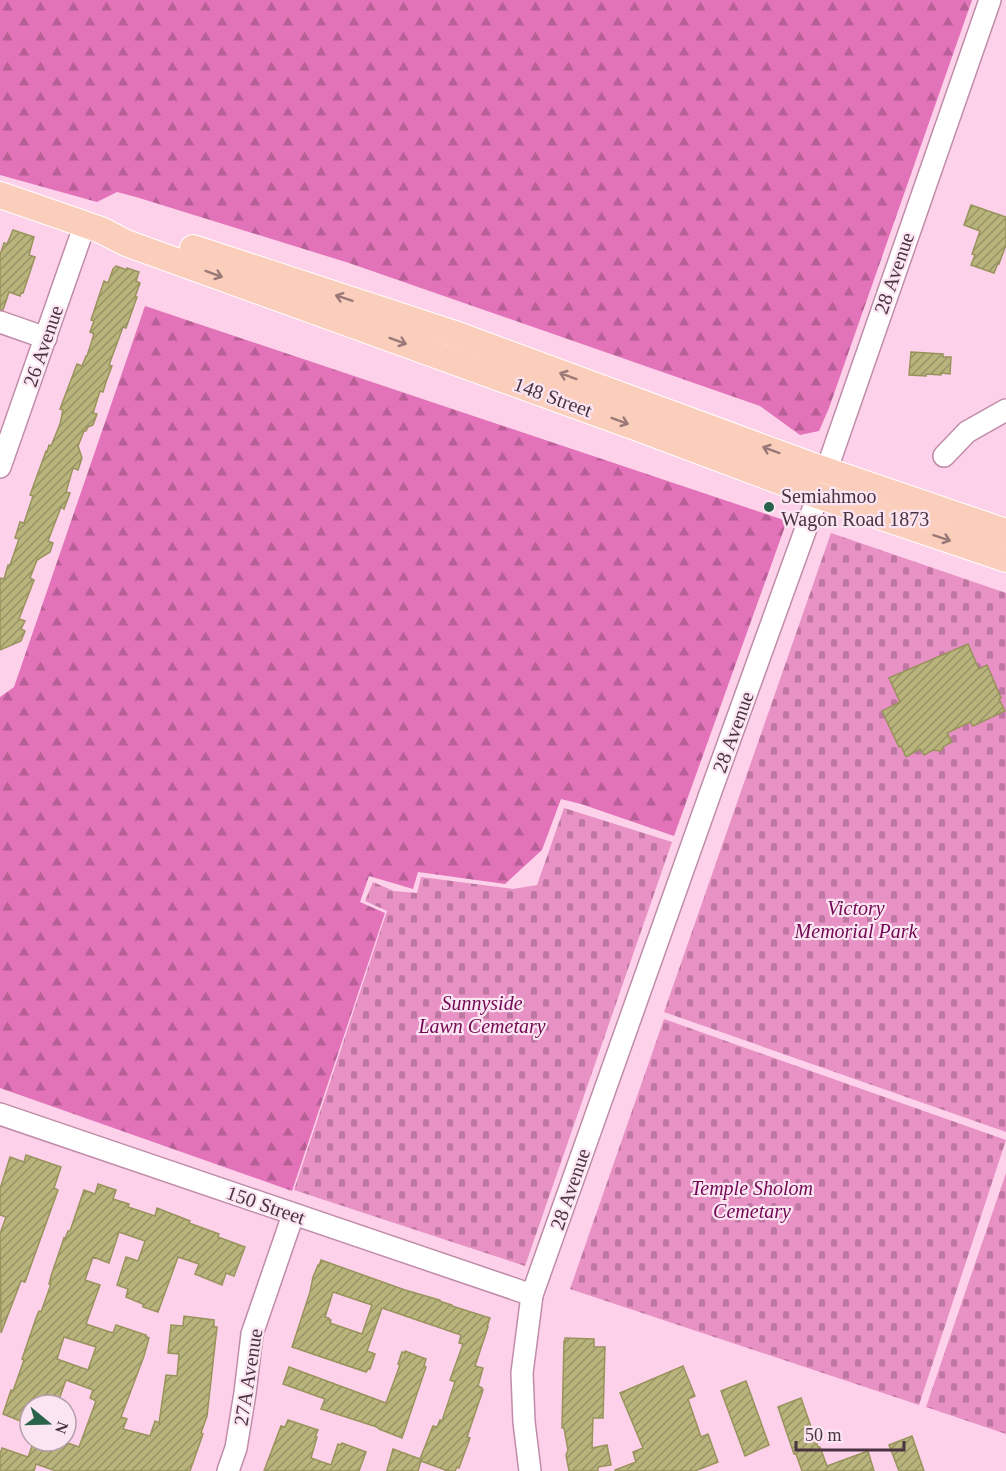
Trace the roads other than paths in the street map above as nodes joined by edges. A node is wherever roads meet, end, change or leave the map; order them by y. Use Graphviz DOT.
graph roads {
  1 [pos="990,0"];
  2 [pos="0,195"];
  3 [pos="93,227"];
  4 [pos="0,322"];
  5 [pos="46,338"];
  6 [pos="1006,410"];
  7 [pos="944,456"];
  8 [pos="0,467"];
  9 [pos="826,471"];
  10 [pos="817,495"];
  11 [pos="1006,532"];
  12 [pos="1006,560"];
  13 [pos="0,1114"];
  14 [pos="293,1215"];
  15 [pos="532,1295"];
  16 [pos="228,1471"];
  17 [pos="530,1471"];
  1 -- 9 [label="street, 28 Avenue"];
  2 -- 3 [label="main road, 148 Street"];
  3 -- 5 [label="street, 26 Avenue"];
  9 -- 3 [label="main road, 148 Street, one-way"];
  3 -- 10 [label="main road, 148 Street, one-way"];
  4 -- 5 [label="street"];
  5 -- 8 [label="street, 26 Avenue"];
  6 -- 7 [label="street"];
  9 -- 10 [label="street, 28 Avenue"];
  9 -- 11 [label="main road, 148 Street"];
  10 -- 12 [label="main road, 148 Street, one-way"];
  10 -- 15 [label="street, 28 Avenue"];
  13 -- 14 [label="street, 150 Street"];
  14 -- 15 [label="street, 150 Street"];
  14 -- 16 [label="street, 27A Avenue"];
  15 -- 17 [label="street, 28 Avenue"];
}
